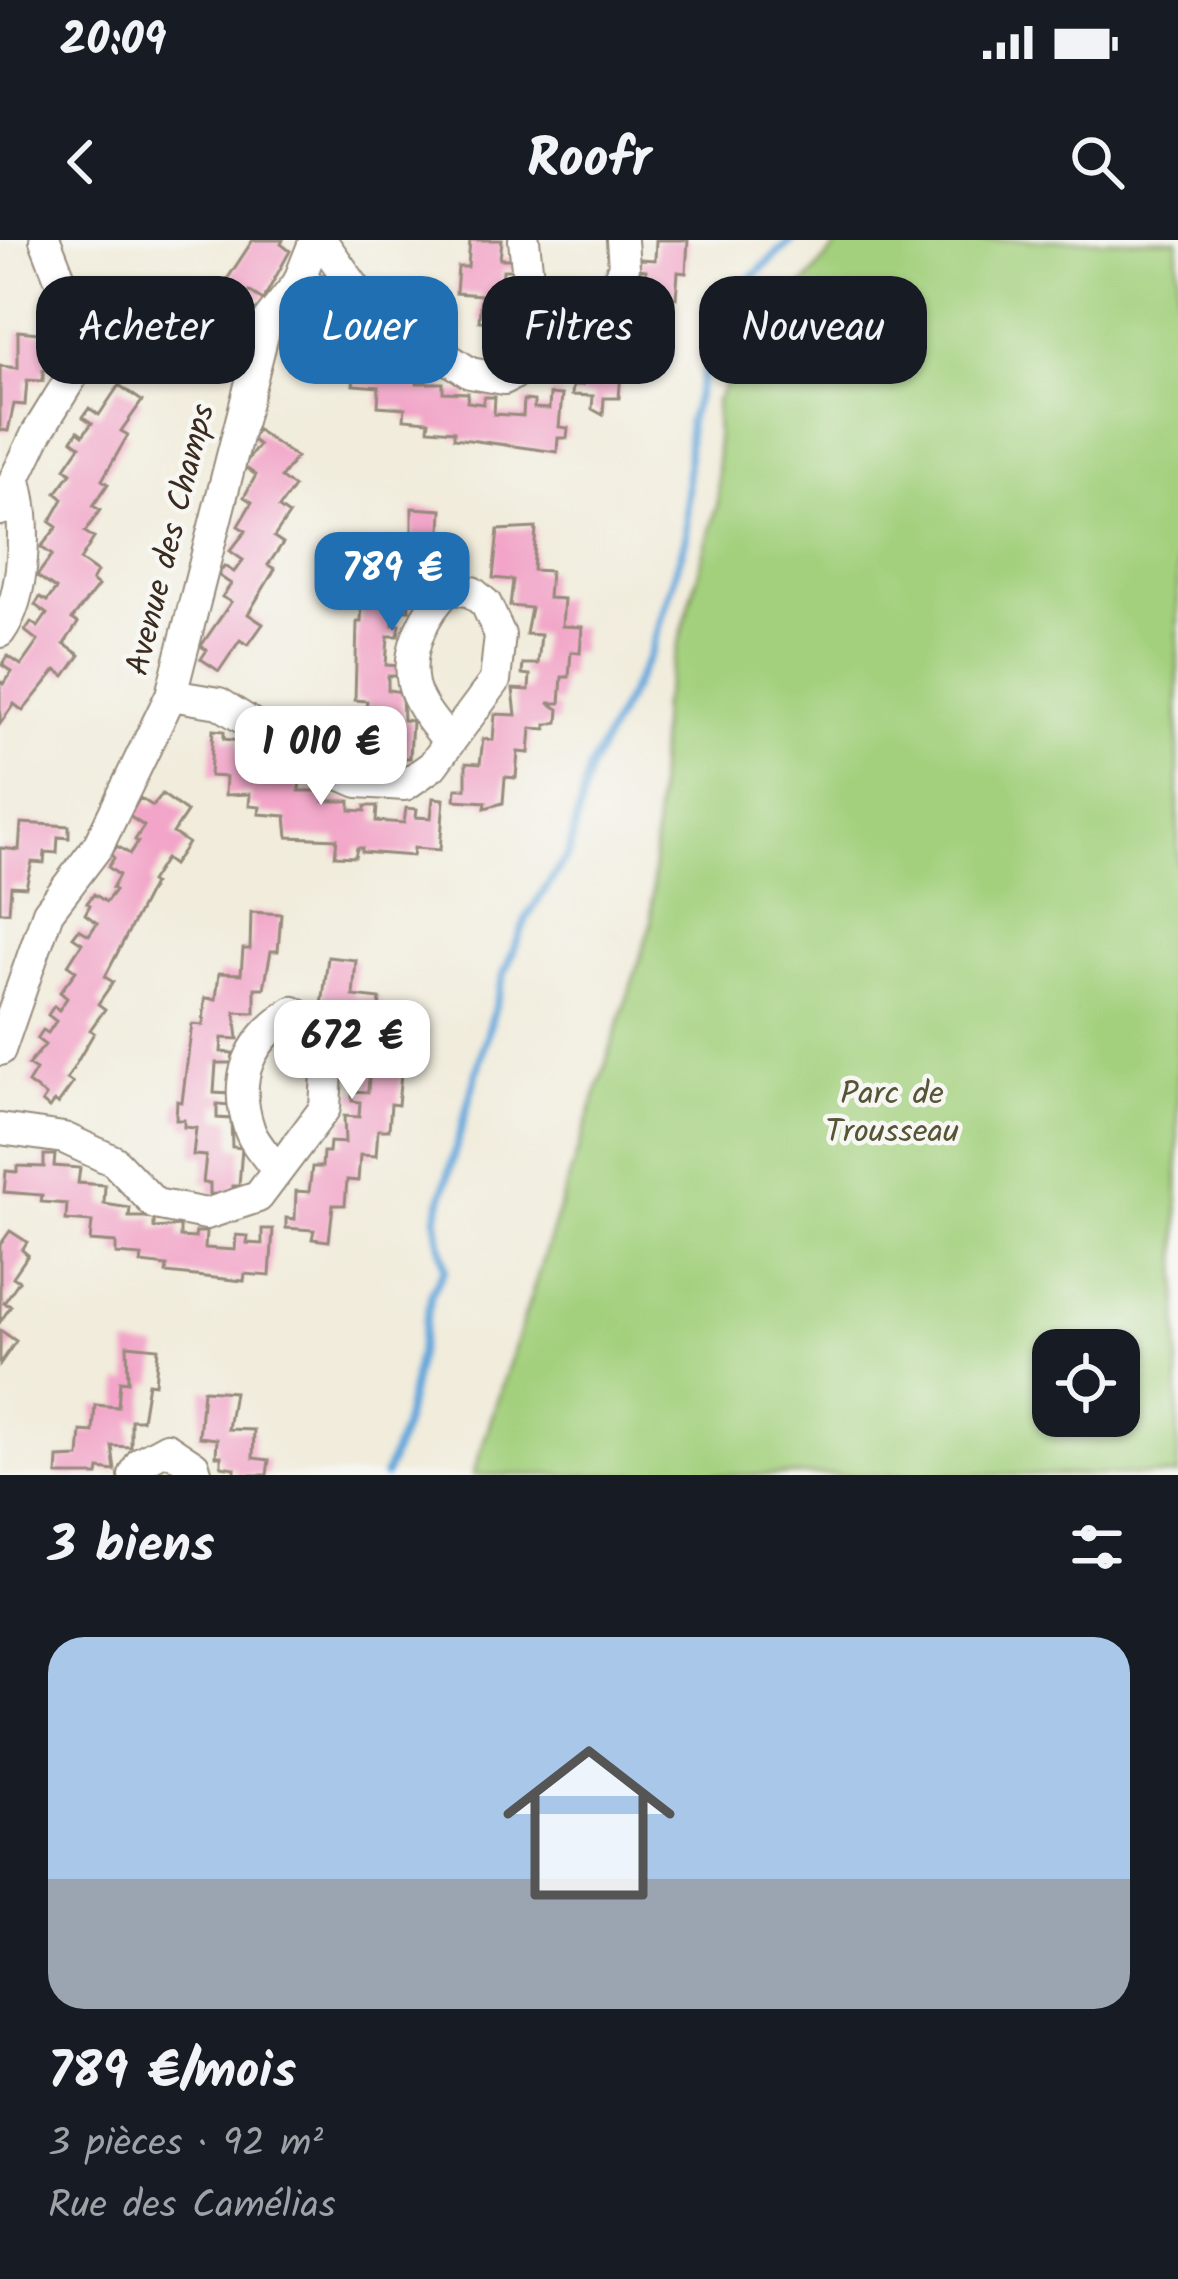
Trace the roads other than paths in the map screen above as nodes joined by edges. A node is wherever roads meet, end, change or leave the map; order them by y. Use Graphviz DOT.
graph roads {
  1 [pos="318,240"];
  2 [pos="524,240"];
  3 [pos="622,240"];
  4 [pos="43,241"];
  5 [pos="301,276"];
  6 [pos="345,276"];
  7 [pos="528,276"];
  8 [pos="620,276"];
  9 [pos="279,307"];
  10 [pos="15,478"];
  11 [pos="0,510"];
  12 [pos="0,632"];
  13 [pos="171,695"];
  14 [pos="449,742"];
  15 [pos="0,1050"];
  16 [pos="0,1129"];
  17 [pos="276,1168"];
  18 [pos="134,1475"];
  19 [pos="197,1475"];
  1 -- 5 [label="street, Avenue des Champs"];
  1 -- 6 [label="street"];
  2 -- 7 [label="street"];
  3 -- 8 [label="street"];
  4 -- 10 [label="street"];
  9 -- 13 [label="street, Avenue des Champs"];
  10 -- 11 [label="street"];
  10 -- 12 [label="street"];
  13 -- 14 [label="street"];
  13 -- 15 [label="street, Avenue des Champs"];
  16 -- 17 [label="street"];
  18 -- 19 [label="street"];
}
